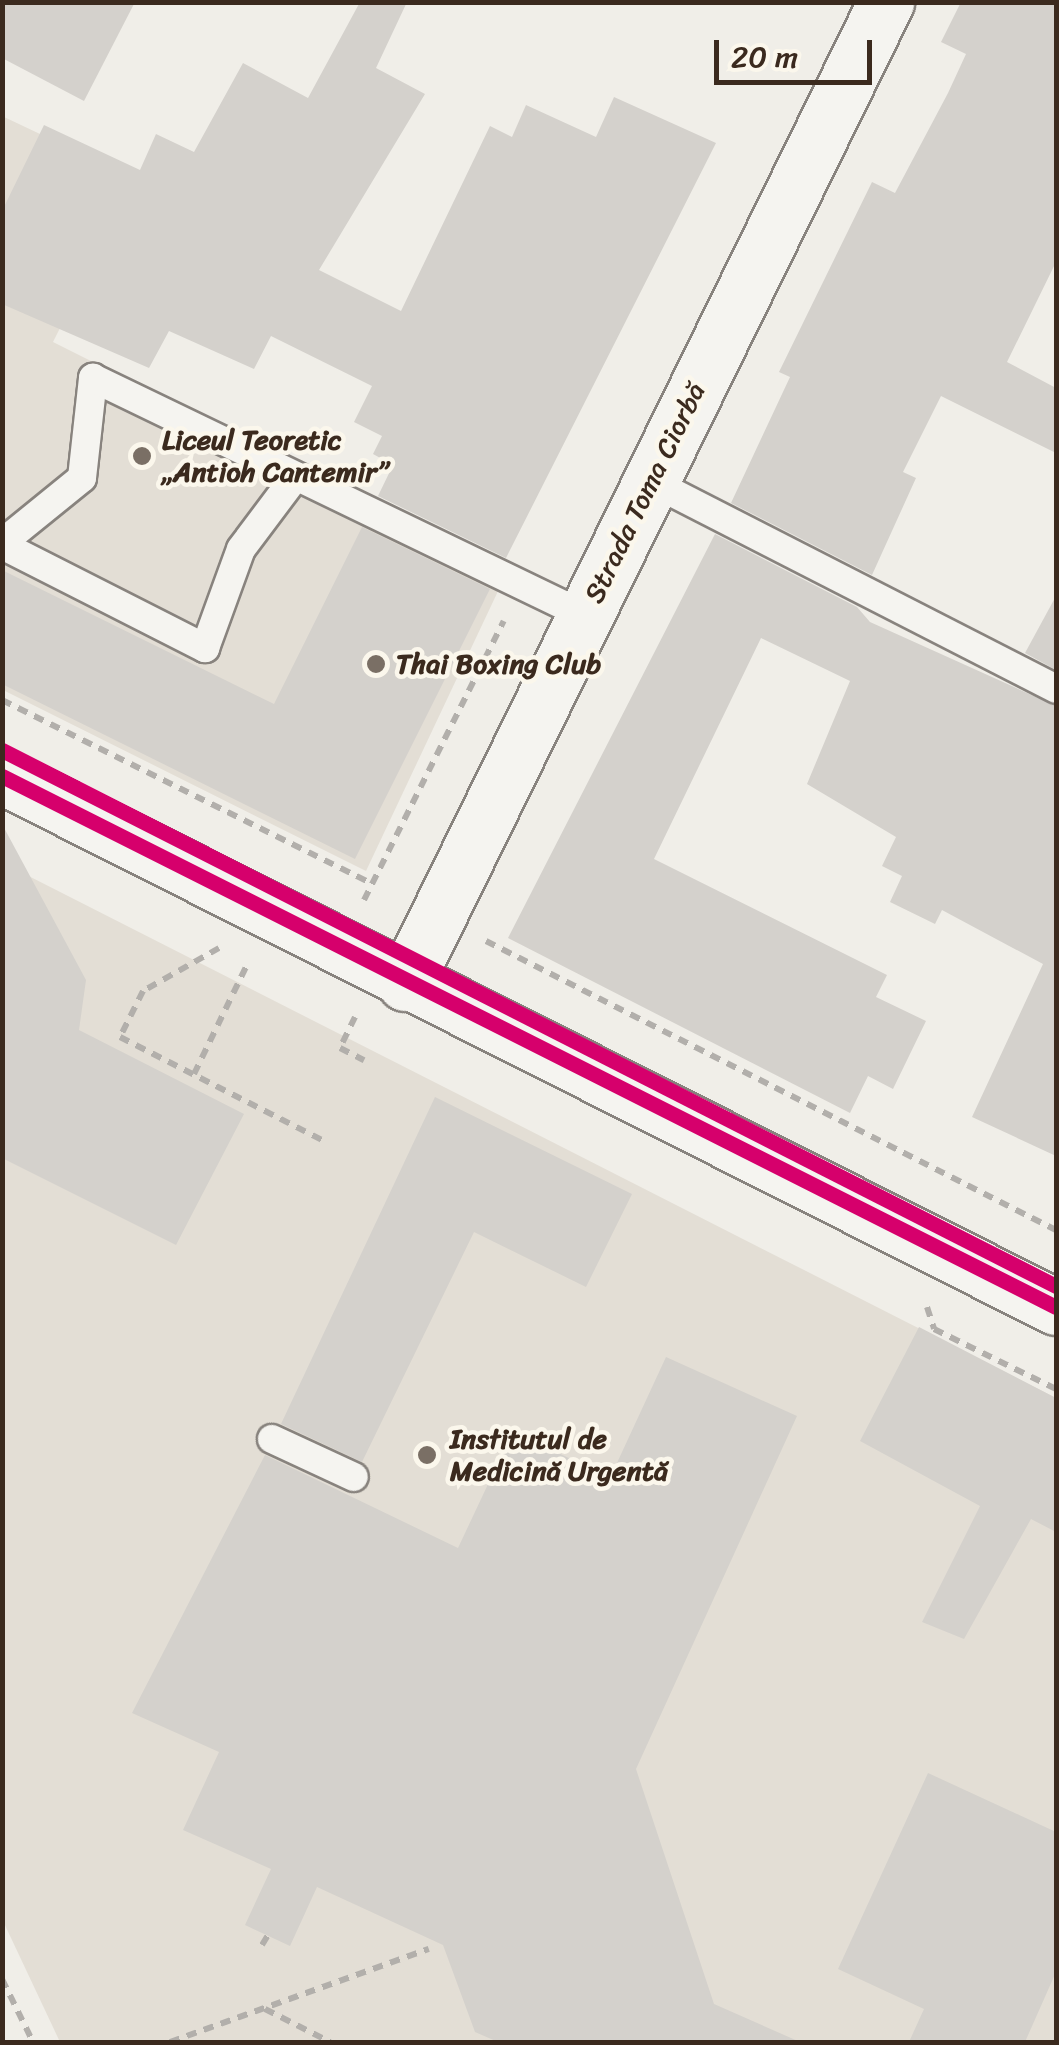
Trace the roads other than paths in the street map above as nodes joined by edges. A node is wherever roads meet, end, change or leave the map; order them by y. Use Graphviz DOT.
graph roads {
  1 [pos="886,2"];
  2 [pos="296,477"];
  3 [pos="650,481"];
  4 [pos="2,544"];
  5 [pos="584,615"];
  6 [pos="1056,689"];
  7 [pos="2,776"];
  8 [pos="405,983"];
  9 [pos="1056,1307"];
  10 [pos="272,1440"];
  11 [pos="354,1478"];
  1 -- 3 [label="street, Strada Toma Ciorbă"];
  2 -- 4 [label="lane"];
  2 -- 4 [label="lane"];
  2 -- 5 [label="lane"];
  3 -- 5 [label="street, Strada Toma Ciorbă"];
  3 -- 6 [label="lane"];
  5 -- 8 [label="street, Strada Toma Ciorbă"];
  7 -- 8 [label="street"];
  8 -- 9 [label="street"];
  10 -- 11 [label="lane"];
}
